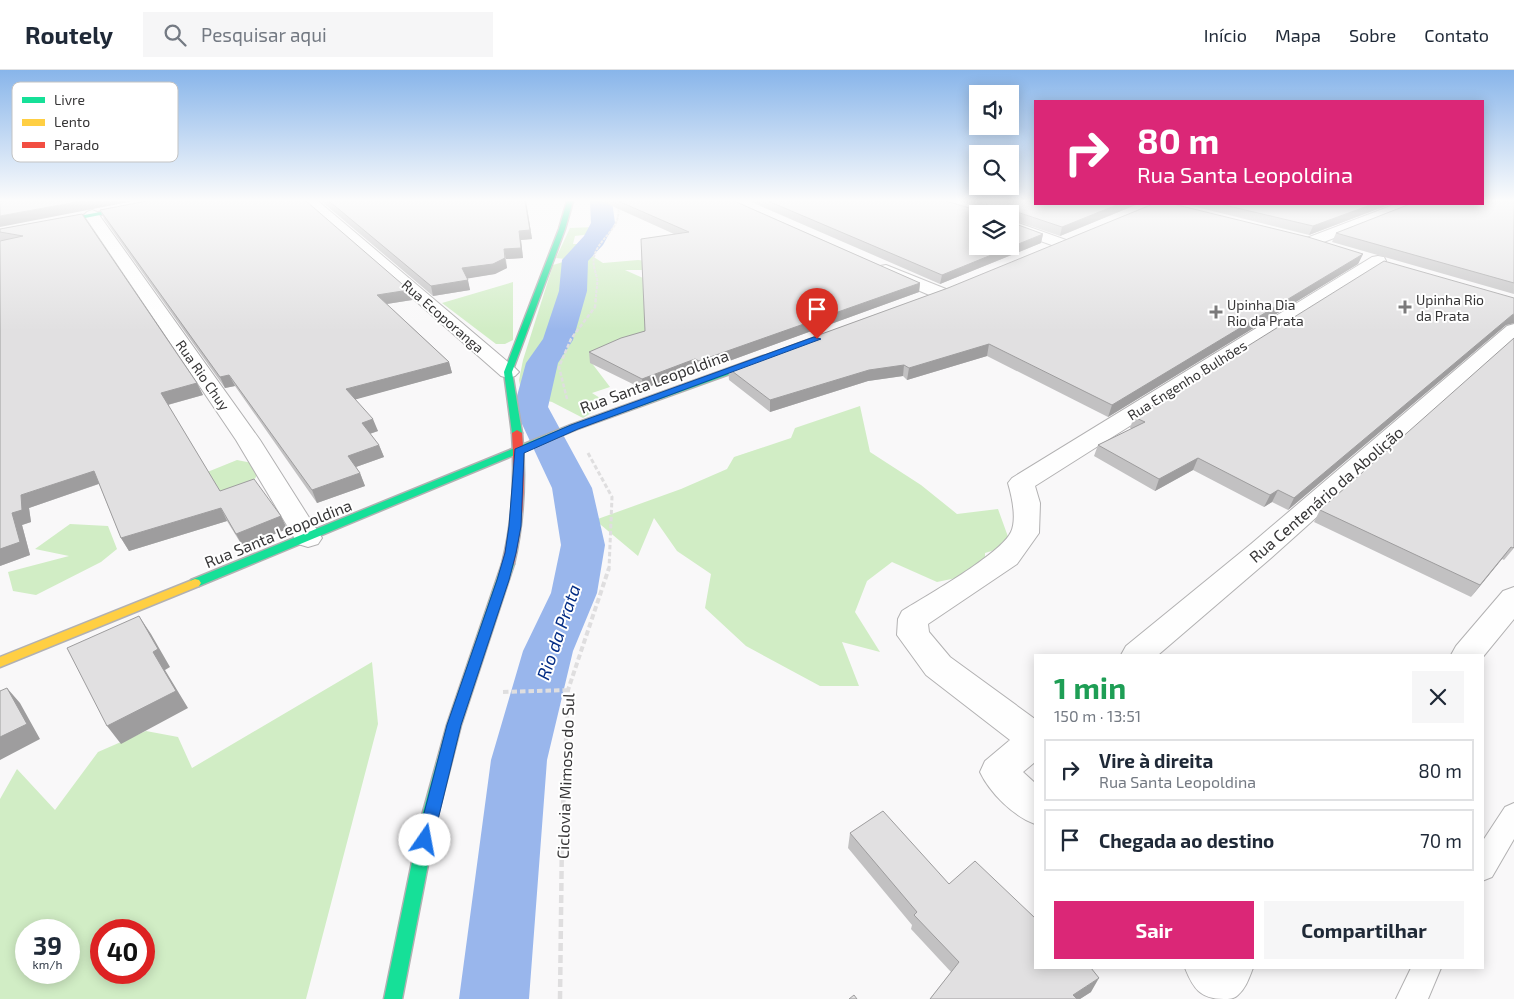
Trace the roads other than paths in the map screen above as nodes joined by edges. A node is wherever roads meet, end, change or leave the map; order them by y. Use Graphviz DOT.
graph roads {
  1 [pos="112,244"];
  2 [pos="359,244"];
  3 [pos="556,244"];
  4 [pos="1057,244"];
  5 [pos="1319,244"];
  6 [pos="1336,249"];
  7 [pos="1043,250"];
  8 [pos="867,261"];
  9 [pos="1378,261"];
  10 [pos="944,292"];
  11 [pos="922,300"];
  12 [pos="1514,330"];
  13 [pos="776,354"];
  14 [pos="508,372"];
  15 [pos="519,451"];
  16 [pos="308,538"];
  17 [pos="1514,598"];
  18 [pos="1138,654"];
  19 [pos="1468,654"];
  20 [pos="0,662"];
  21 [pos="1034,738"];
  22 [pos="1034,740"];
  23 [pos="1034,806"];
  24 [pos="1514,815"];
  25 [pos="1484,865"];
  26 [pos="1426,969"];
  27 [pos="393,999"];
  28 [pos="1412,999"];
  1 -- 16 [label="street, Rua Rio Chuy"];
  2 -- 14 [label="street, Rua Ecoporanga"];
  3 -- 14 [label="street"];
  4 -- 7 [label="street"];
  5 -- 6 [label="street"];
  8 -- 10 [label="street"];
  9 -- 21 [label="street, Rua Engenho Bulhões"];
  10 -- 11 [label="street"];
  12 -- 18 [label="street, Rua Centenário da Abolição"];
  13 -- 15 [label="street, Rua Santa Leopoldina"];
  14 -- 15 [label="street"];
  15 -- 16 [label="street, Rua Santa Leopoldina"];
  15 -- 27 [label="street"];
  16 -- 20 [label="street, Rua Santa Leopoldina"];
  17 -- 19 [label="street"];
  22 -- 23 [label="street"];
  24 -- 25 [label="lane"];
  26 -- 28 [label="lane"];
}
